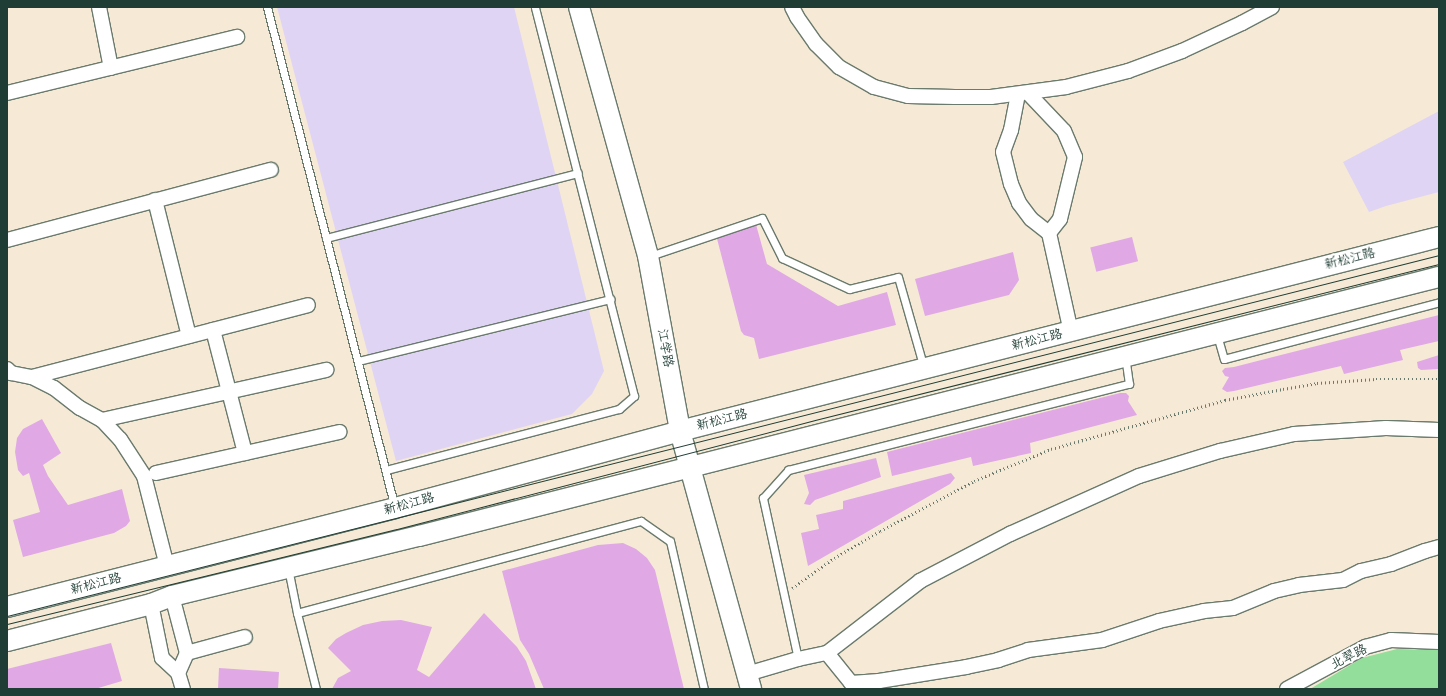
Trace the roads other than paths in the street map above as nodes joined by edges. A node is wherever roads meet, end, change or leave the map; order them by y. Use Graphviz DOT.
graph roads {
  1 [pos="99,7"];
  2 [pos="267,7"];
  3 [pos="535,7"];
  4 [pos="579,7"];
  5 [pos="792,7"];
  6 [pos="1272,7"];
  7 [pos="237,37"];
  8 [pos="111,68"];
  9 [pos="7,93"];
  10 [pos="1023,93"];
  11 [pos="271,170"];
  12 [pos="578,173"];
  13 [pos="155,200"];
  14 [pos="1049,233"];
  15 [pos="1439,237"];
  16 [pos="326,238"];
  17 [pos="7,240"];
  18 [pos="648,256"];
  19 [pos="1439,277"];
  20 [pos="610,299"];
  21 [pos="1439,302"];
  22 [pos="308,305"];
  23 [pos="213,330"];
  24 [pos="1071,332"];
  25 [pos="1216,334"];
  26 [pos="189,336"];
  27 [pos="1125,356"];
  28 [pos="358,361"];
  29 [pos="924,368"];
  30 [pos="326,370"];
  31 [pos="8,373"];
  32 [pos="32,377"];
  33 [pos="230,392"];
  34 [pos="102,420"];
  35 [pos="1439,430"];
  36 [pos="680,431"];
  37 [pos="339,432"];
  38 [pos="245,453"];
  39 [pos="691,466"];
  40 [pos="386,470"];
  41 [pos="156,473"];
  42 [pos="395,508"];
  43 [pos="1439,547"];
  44 [pos="167,566"];
  45 [pos="288,568"];
  46 [pos="172,596"];
  47 [pos="151,604"];
  48 [pos="7,607"];
  49 [pos="297,613"];
  50 [pos="245,637"];
  51 [pos="7,641"];
  52 [pos="1439,642"];
  53 [pos="187,653"];
  54 [pos="827,653"];
  55 [pos="798,659"];
  56 [pos="178,673"];
  57 [pos="749,682"];
  58 [pos="183,689"];
  59 [pos="316,689"];
  60 [pos="704,689"];
  61 [pos="1287,689"];
  1 -- 8 [label="street"];
  2 -- 16 [label="lane"];
  3 -- 12 [label="lane"];
  4 -- 18 [label="main road, 江学路"];
  5 -- 10 [label="street"];
  6 -- 10 [label="street"];
  7 -- 8 [label="street"];
  8 -- 9 [label="street"];
  10 -- 14 [label="street"];
  10 -- 14 [label="street"];
  11 -- 13 [label="street"];
  12 -- 16 [label="lane"];
  12 -- 20 [label="lane"];
  13 -- 17 [label="street"];
  13 -- 26 [label="street"];
  14 -- 24 [label="street"];
  15 -- 24 [label="main road, 新松江路"];
  16 -- 28 [label="lane"];
  18 -- 29 [label="lane"];
  18 -- 36 [label="main road, 江学路"];
  19 -- 25 [label="main road"];
  20 -- 28 [label="lane"];
  20 -- 40 [label="lane"];
  21 -- 25 [label="lane"];
  22 -- 23 [label="street"];
  23 -- 26 [label="street"];
  23 -- 33 [label="street"];
  24 -- 29 [label="main road, 新松江路"];
  25 -- 27 [label="main road"];
  26 -- 32 [label="street"];
  27 -- 39 [label="main road"];
  27 -- 55 [label="lane"];
  28 -- 40 [label="lane"];
  29 -- 36 [label="main road, 新松江路"];
  30 -- 33 [label="street"];
  31 -- 32 [label="street"];
  32 -- 34 [label="street"];
  33 -- 34 [label="street"];
  33 -- 38 [label="street"];
  34 -- 44 [label="street"];
  35 -- 54 [label="street"];
  36 -- 39 [label="main road, 江学路"];
  36 -- 42 [label="main road, 新松江路"];
  37 -- 38 [label="street"];
  38 -- 41 [label="street"];
  39 -- 45 [label="main road"];
  39 -- 57 [label="main road, 江学路"];
  40 -- 42 [label="lane"];
  42 -- 44 [label="main road, 新松江路"];
  43 -- 54 [label="street"];
  44 -- 48 [label="main road, 新松江路"];
  45 -- 46 [label="main road"];
  45 -- 49 [label="lane"];
  46 -- 47 [label="main road"];
  46 -- 53 [label="street"];
  47 -- 51 [label="main road"];
  47 -- 56 [label="street"];
  49 -- 59 [label="lane"];
  49 -- 60 [label="lane"];
  50 -- 53 [label="street"];
  52 -- 61 [label="street, 北翠路"];
  53 -- 56 [label="street"];
  54 -- 55 [label="street"];
  55 -- 57 [label="street"];
  56 -- 58 [label="street"];
}
